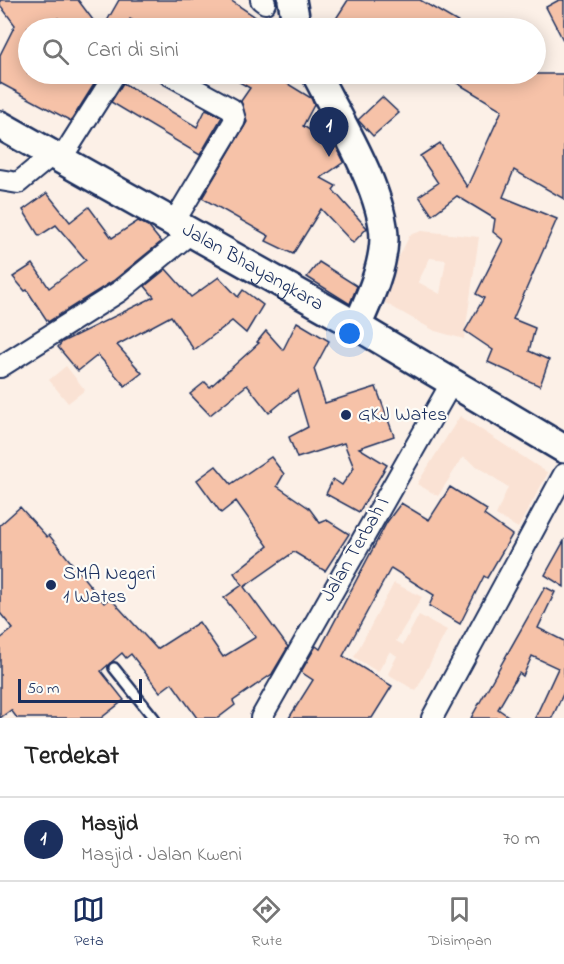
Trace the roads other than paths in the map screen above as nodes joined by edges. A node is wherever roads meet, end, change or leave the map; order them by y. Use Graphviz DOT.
graph roads {
  1 [pos="292,0"];
  2 [pos="295,18"];
  3 [pos="108,84"];
  4 [pos="186,84"];
  5 [pos="321,84"];
  6 [pos="0,125"];
  7 [pos="57,157"];
  8 [pos="0,180"];
  9 [pos="183,227"];
  10 [pos="357,326"];
  11 [pos="0,367"];
  12 [pos="452,382"];
  13 [pos="564,449"];
  14 [pos="564,474"];
  15 [pos="114,668"];
  16 [pos="154,718"];
  17 [pos="261,718"];
  18 [pos="432,718"];
  1 -- 2 [label="street"];
  3 -- 7 [label="street"];
  4 -- 9 [label="street"];
  5 -- 10 [label="street"];
  6 -- 7 [label="street, Jalan Bhayangkara"];
  7 -- 8 [label="street"];
  7 -- 9 [label="street, Jalan Bhayangkara"];
  9 -- 10 [label="street, Jalan Bhayangkara"];
  9 -- 11 [label="street"];
  10 -- 12 [label="street, Jalan Bhayangkara"];
  12 -- 13 [label="street, Jalan Bhayangkara"];
  12 -- 17 [label="street, Jalan Terbah I"];
  14 -- 18 [label="street"];
  15 -- 16 [label="lane"];
}
